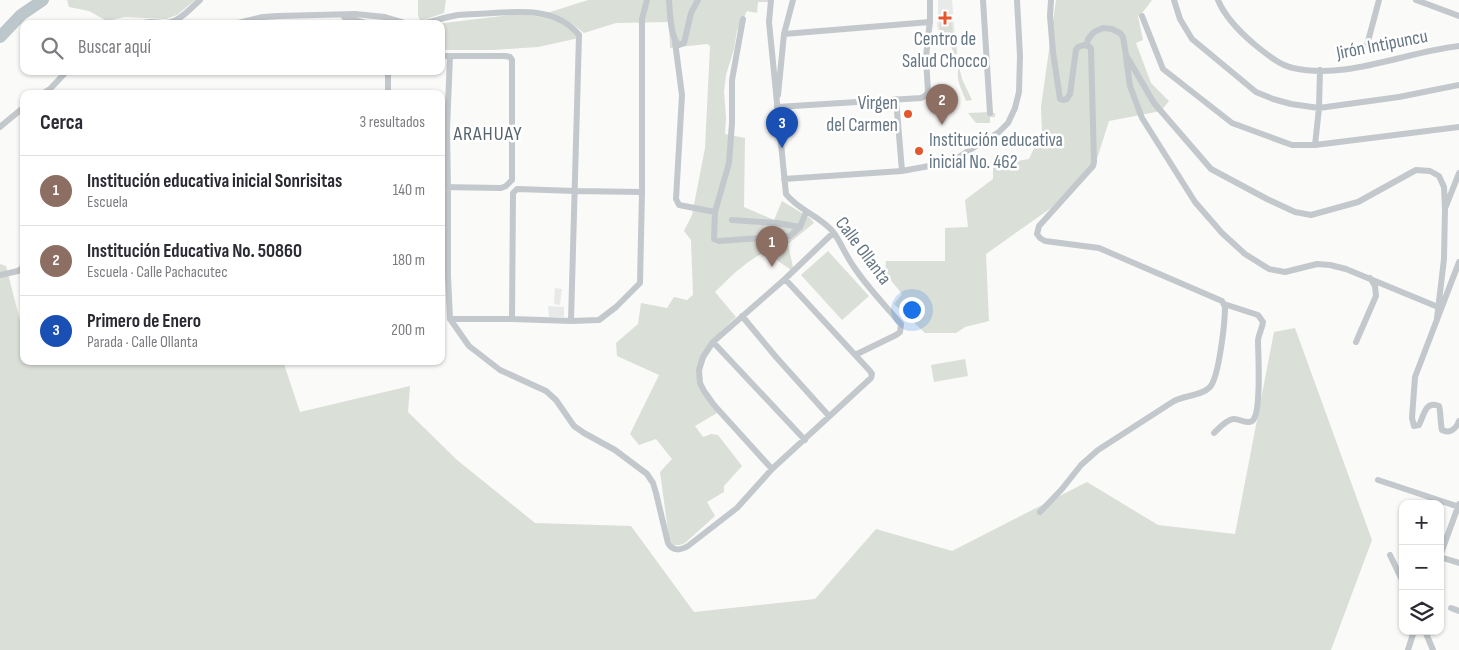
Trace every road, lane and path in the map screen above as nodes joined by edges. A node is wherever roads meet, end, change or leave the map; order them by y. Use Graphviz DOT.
graph roads {
  1 [pos="200,0"];
  2 [pos="647,0"];
  3 [pos="669,0"];
  4 [pos="698,0"];
  5 [pos="771,0"];
  6 [pos="793,0"];
  7 [pos="930,0"];
  8 [pos="983,0"];
  9 [pos="1018,0"];
  10 [pos="1051,0"];
  11 [pos="1174,0"];
  12 [pos="1218,0"];
  13 [pos="1379,0"];
  14 [pos="1416,0"];
  15 [pos="324,15"];
  16 [pos="1142,16"];
  17 [pos="1459,16"];
  18 [pos="743,19"];
  19 [pos="175,20"];
  20 [pos="252,20"];
  21 [pos="354,20"];
  22 [pos="395,20"];
  23 [pos="438,20"];
  24 [pos="930,22"];
  25 [pos="784,34"];
  26 [pos="676,42"];
  27 [pos="1087,45"];
  28 [pos="1367,46"];
  29 [pos="1459,46"];
  30 [pos="1126,55"];
  31 [pos="445,56"];
  32 [pos="450,56"];
  33 [pos="1320,70"];
  34 [pos="63,75"];
  35 [pos="388,75"];
  36 [pos="1459,85"];
  37 [pos="48,90"];
  38 [pos="388,90"];
  39 [pos="896,98"];
  40 [pos="777,107"];
  41 [pos="1319,108"];
  42 [pos="20,110"];
  43 [pos="990,113"];
  44 [pos="0,127"];
  45 [pos="1459,127"];
  46 [pos="1315,145"];
  47 [pos="902,171"];
  48 [pos="1459,173"];
  49 [pos="784,179"];
  50 [pos="445,187"];
  51 [pos="575,191"];
  52 [pos="642,192"];
  53 [pos="1445,209"];
  54 [pos="715,212"];
  55 [pos="806,212"];
  56 [pos="732,220"];
  57 [pos="800,227"];
  58 [pos="833,233"];
  59 [pos="1459,262"];
  60 [pos="20,269"];
  61 [pos="0,275"];
  62 [pos="1370,278"];
  63 [pos="785,279"];
  64 [pos="1224,304"];
  65 [pos="1438,306"];
  66 [pos="742,316"];
  67 [pos="1437,318"];
  68 [pos="512,319"];
  69 [pos="450,320"];
  70 [pos="571,321"];
  71 [pos="714,342"];
  72 [pos="1356,342"];
  73 [pos="855,355"];
  74 [pos="829,416"];
  75 [pos="1459,421"];
  76 [pos="1214,433"];
  77 [pos="805,440"];
  78 [pos="772,469"];
  79 [pos="1378,480"];
  80 [pos="1459,506"];
  81 [pos="1040,512"];
  82 [pos="1444,545"];
  83 [pos="1390,555"];
  84 [pos="1444,557"];
  85 [pos="1459,563"];
  86 [pos="1399,574"];
  87 [pos="1451,608"];
  88 [pos="1459,611"];
  89 [pos="1413,635"];
  90 [pos="1427,635"];
  91 [pos="1408,650"];
  92 [pos="1434,650"];
  1 -- 19 [label="street"];
  2 -- 52 [label="street"];
  3 -- 26 [label="street"];
  4 -- 26 [label="street"];
  5 -- 40 [label="street, Calle Ollanta"];
  6 -- 25 [label="street"];
  7 -- 24 [label="street"];
  8 -- 43 [label="street"];
  9 -- 47 [label="street"];
  10 -- 27 [label="street"];
  11 -- 41 [label="street"];
  12 -- 33 [label="street, Jirón Intipuncu"];
  13 -- 28 [label="street"];
  14 -- 17 [label="street"];
  15 -- 20 [label="street"];
  15 -- 21 [label="street"];
  15 -- 22 [label="street"];
  16 -- 46 [label="street"];
  18 -- 54 [label="street"];
  23 -- 51 [label="street"];
  24 -- 25 [label="street"];
  24 -- 39 [label="street"];
  25 -- 40 [label="street"];
  26 -- 54 [label="street"];
  27 -- 30 [label="street"];
  27 -- 64 [label="street"];
  29 -- 33 [label="street, Jirón Intipuncu"];
  30 -- 53 [label="street"];
  30 -- 62 [label="street"];
  31 -- 32 [label="street"];
  32 -- 50 [label="street"];
  32 -- 50 [label="street"];
  33 -- 41 [label="street"];
  34 -- 37 [label="street"];
  35 -- 38 [label="street"];
  36 -- 41 [label="street"];
  39 -- 40 [label="street"];
  39 -- 47 [label="street"];
  40 -- 49 [label="street, Calle Ollanta"];
  41 -- 46 [label="street"];
  42 -- 44 [label="street"];
  45 -- 46 [label="street"];
  47 -- 49 [label="street"];
  48 -- 53 [label="street"];
  49 -- 55 [label="street, Calle Ollanta"];
  50 -- 69 [label="street"];
  51 -- 52 [label="street"];
  51 -- 68 [label="street"];
  51 -- 70 [label="street"];
  52 -- 70 [label="street"];
  53 -- 65 [label="street"];
  54 -- 57 [label="street"];
  55 -- 57 [label="street"];
  55 -- 58 [label="street, Calle Ollanta"];
  56 -- 57 [label="street"];
  58 -- 63 [label="street"];
  58 -- 73 [label="street, Calle Ollanta"];
  59 -- 67 [label="street"];
  60 -- 61 [label="street"];
  62 -- 65 [label="street"];
  62 -- 72 [label="street"];
  63 -- 66 [label="street"];
  63 -- 73 [label="street"];
  64 -- 76 [label="street"];
  64 -- 81 [label="street"];
  65 -- 67 [label="street"];
  66 -- 71 [label="street"];
  66 -- 74 [label="street"];
  67 -- 75 [label="street"];
  68 -- 69 [label="street"];
  68 -- 70 [label="street"];
  69 -- 78 [label="street"];
  71 -- 77 [label="street"];
  71 -- 78 [label="street"];
  73 -- 74 [label="street"];
  74 -- 77 [label="street"];
  77 -- 78 [label="street"];
  79 -- 80 [label="street"];
  80 -- 82 [label="street"];
  83 -- 86 [label="street"];
  84 -- 85 [label="street"];
  87 -- 88 [label="street"];
  89 -- 91 [label="street"];
  90 -- 92 [label="street"];
}
